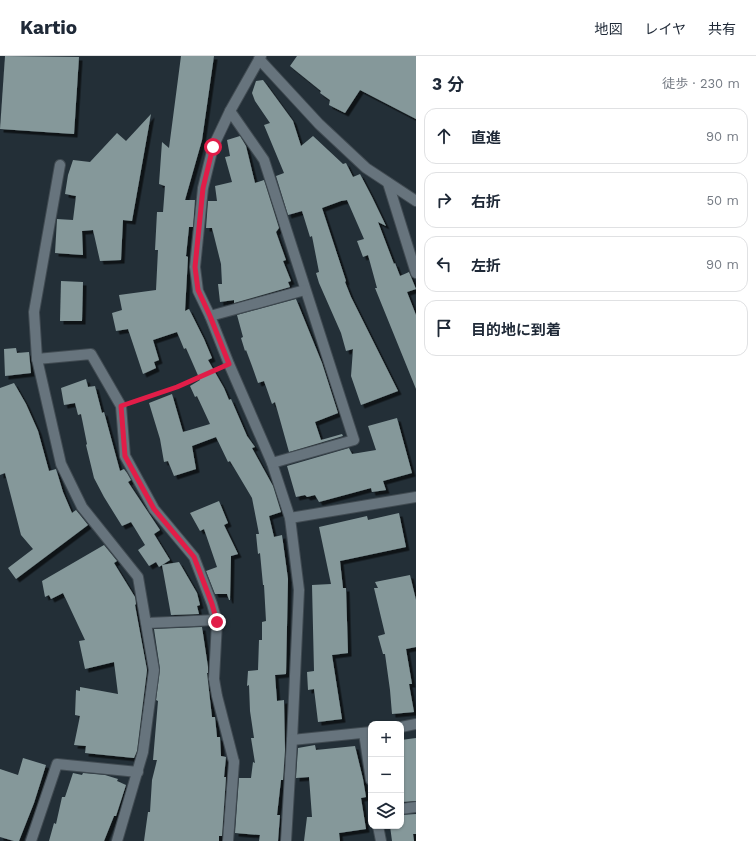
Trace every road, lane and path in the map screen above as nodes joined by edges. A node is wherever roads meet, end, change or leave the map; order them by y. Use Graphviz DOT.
graph roads {
  1 [pos="260,58"];
  2 [pos="230,111"];
  3 [pos="60,165"];
  4 [pos="388,183"];
  5 [pos="416,202"];
  6 [pos="416,272"];
  7 [pos="305,290"];
  8 [pos="210,316"];
  9 [pos="37,359"];
  10 [pos="229,364"];
  11 [pos="121,406"];
  12 [pos="272,463"];
  13 [pos="416,496"];
  14 [pos="290,518"];
  15 [pos="217,620"];
  16 [pos="147,623"];
  17 [pos="416,724"];
  18 [pos="404,726"];
  19 [pos="367,733"];
  20 [pos="292,740"];
  21 [pos="369,757"];
  22 [pos="138,772"];
  23 [pos="416,806"];
  24 [pos="404,808"];
  25 [pos="379,829"];
  26 [pos="31,841"];
  27 [pos="116,841"];
  28 [pos="228,841"];
  29 [pos="286,841"];
  30 [pos="381,841"];
  1 -- 2 [label="street"];
  1 -- 4 [label="street"];
  2 -- 7 [label="street"];
  2 -- 8 [label="street"];
  3 -- 9 [label="street"];
  4 -- 5 [label="street"];
  4 -- 6 [label="street"];
  7 -- 8 [label="street"];
  7 -- 12 [label="street"];
  8 -- 10 [label="street"];
  9 -- 11 [label="street"];
  9 -- 16 [label="street"];
  10 -- 11 [label="path"];
  10 -- 12 [label="street"];
  11 -- 15 [label="street"];
  12 -- 14 [label="street"];
  13 -- 14 [label="street"];
  14 -- 20 [label="street"];
  15 -- 16 [label="street"];
  15 -- 28 [label="street"];
  16 -- 22 [label="street"];
  17 -- 18 [label="street"];
  19 -- 20 [label="street"];
  19 -- 21 [label="street"];
  20 -- 29 [label="street"];
  22 -- 26 [label="street"];
  22 -- 27 [label="street"];
  23 -- 24 [label="street"];
  25 -- 30 [label="street"];
}
